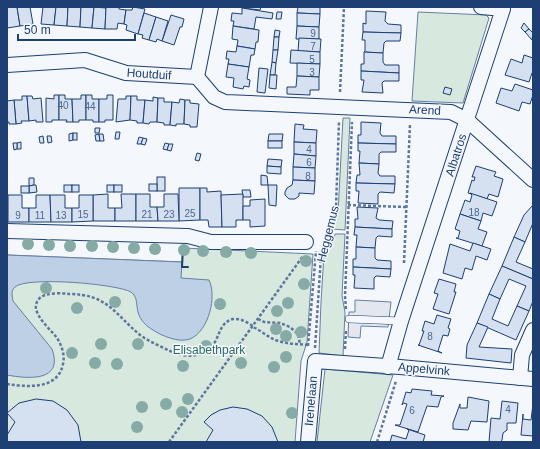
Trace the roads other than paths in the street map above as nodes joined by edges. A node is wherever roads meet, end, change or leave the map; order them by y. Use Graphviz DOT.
graph roads {
  1 [pos="211,7"];
  2 [pos="481,7"];
  3 [pos="7,64"];
  4 [pos="197,77"];
  5 [pos="467,120"];
  6 [pos="533,180"];
  7 [pos="7,231"];
  8 [pos="311,246"];
  9 [pos="401,321"];
  10 [pos="348,322"];
  11 [pos="533,330"];
  12 [pos="315,361"];
  13 [pos="394,367"];
  14 [pos="526,379"];
  15 [pos="308,442"];
  1 -- 4 [label="street"];
  2 -- 5 [label="street, Albatros"];
  3 -- 4 [label="street, Houtduif"];
  4 -- 5 [label="street, Arend"];
  5 -- 6 [label="street, Arend"];
  5 -- 9 [label="street, Albatros"];
  7 -- 8 [label="street"];
  9 -- 10 [label="lane"];
  9 -- 13 [label="street, Albatros"];
  11 -- 14 [label="street"];
  12 -- 13 [label="street, Appelvink"];
  12 -- 15 [label="street, Irenelaan"];
  13 -- 14 [label="street, Appelvink"];
}
